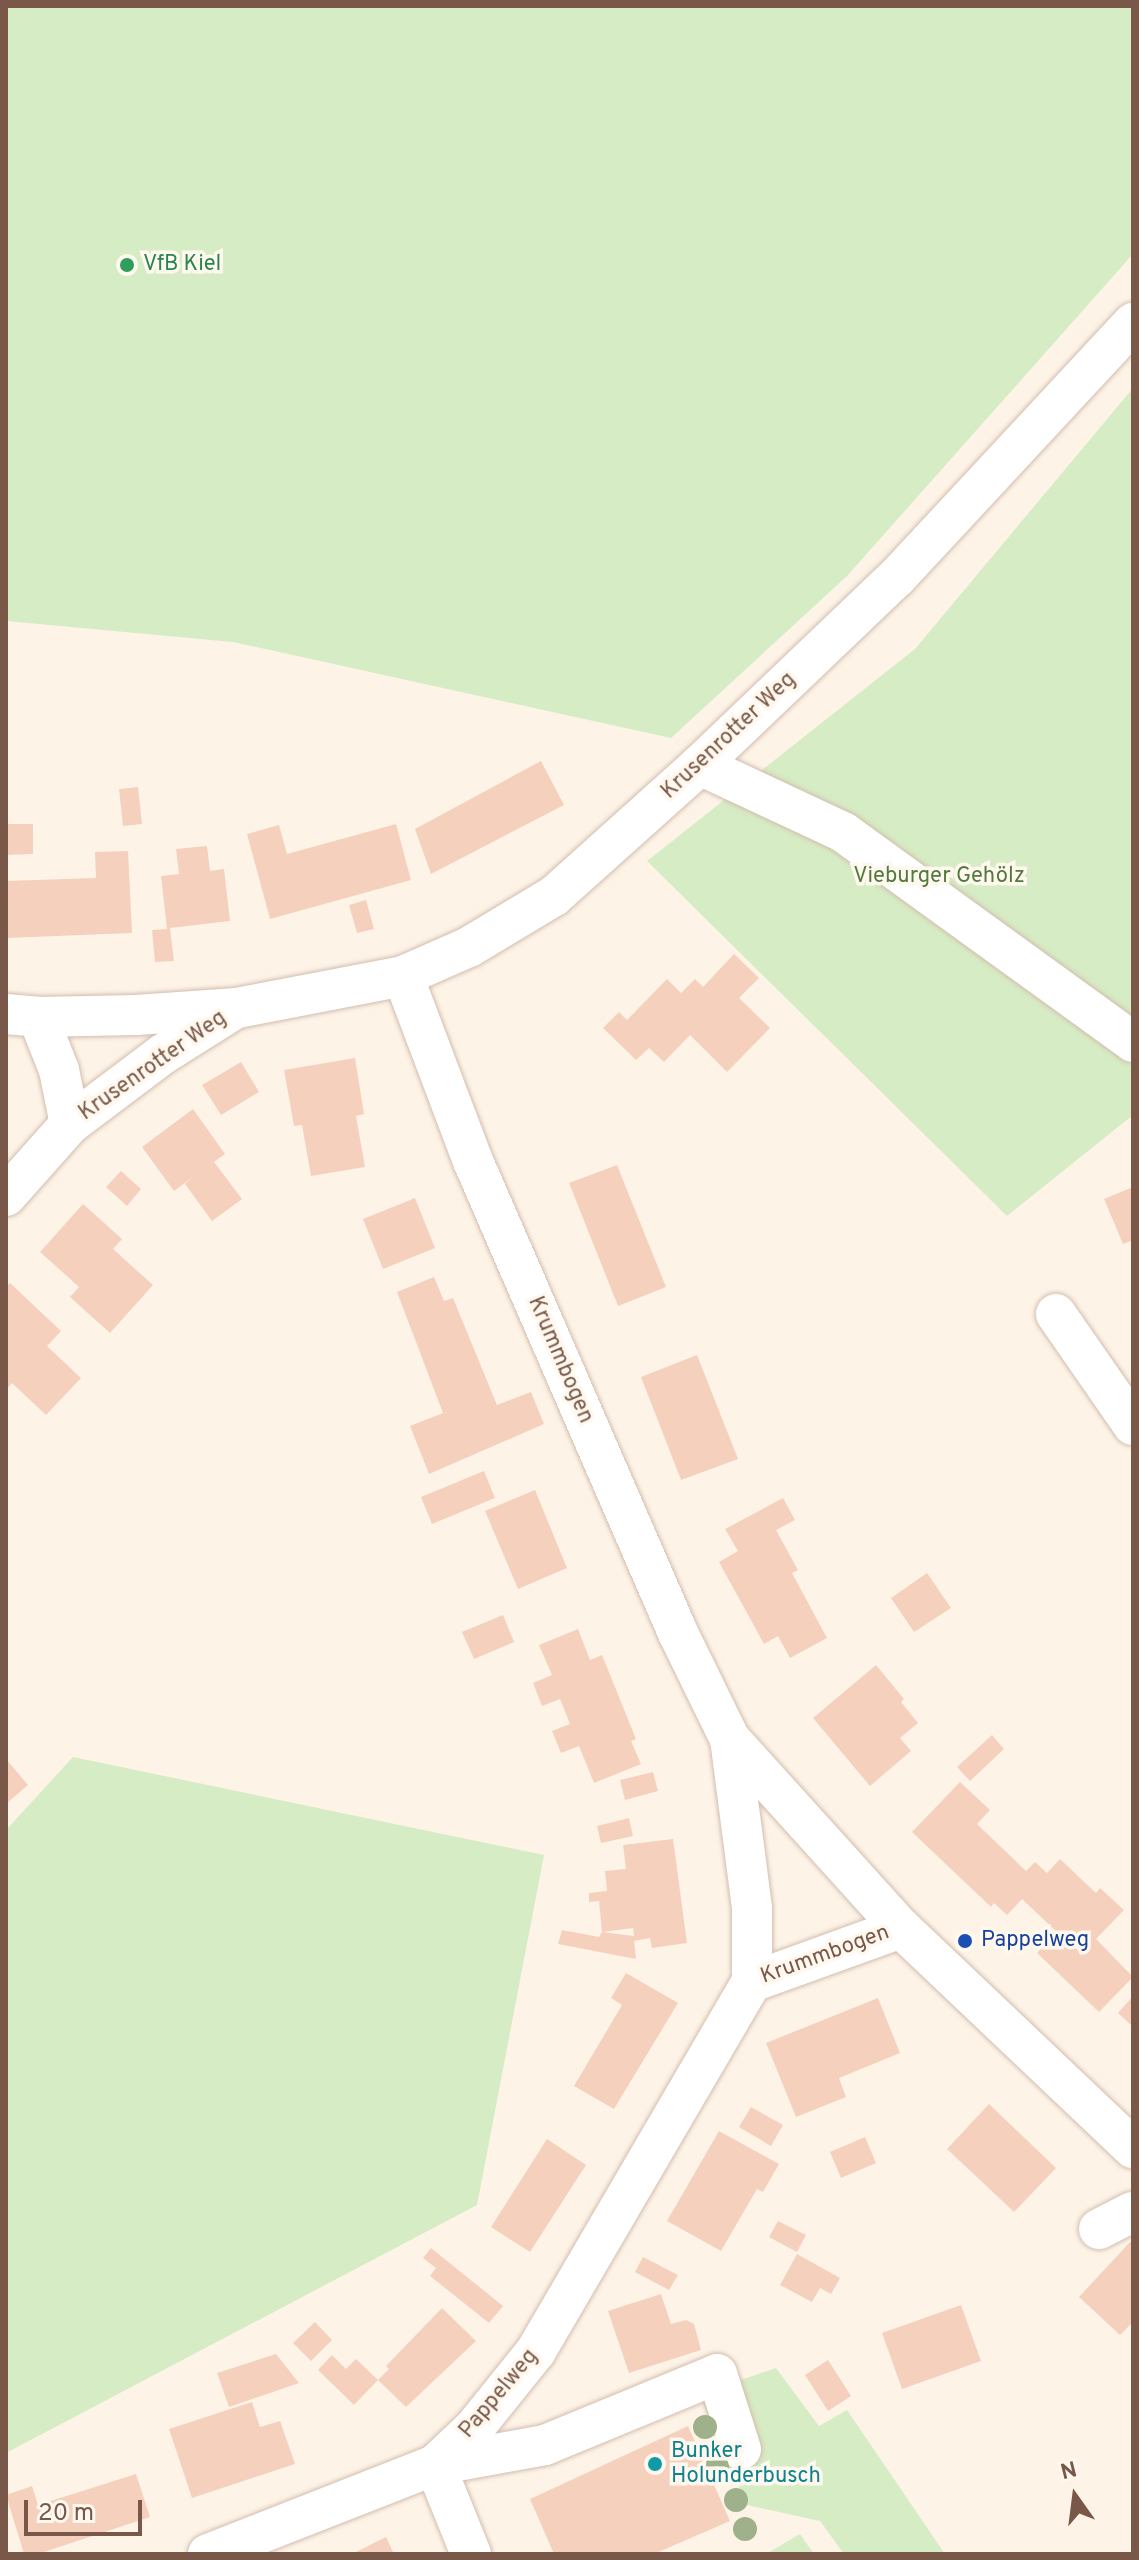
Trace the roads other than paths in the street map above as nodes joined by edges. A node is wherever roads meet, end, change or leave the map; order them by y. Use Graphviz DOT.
graph roads {
  1 [pos="1133,323"];
  2 [pos="706,760"];
  3 [pos="403,976"];
  4 [pos="1077,1000"];
  5 [pos="1133,1007"];
  6 [pos="237,1008"];
  7 [pos="22,1015"];
  8 [pos="1133,1042"];
  9 [pos="70,1124"];
  10 [pos="6,1196"];
  11 [pos="1056,1314"];
  12 [pos="1133,1425"];
  13 [pos="730,1739"];
  14 [pos="901,1928"];
  15 [pos="752,1982"];
  16 [pos="1133,2148"];
  17 [pos="741,2449"];
  18 [pos="435,2465"];
  19 [pos="208,2554"];
  20 [pos="471,2554"];
  1 -- 2 [label="street, Krusenrotter Weg"];
  2 -- 3 [label="street, Krusenrotter Weg"];
  2 -- 4 [label="street"];
  3 -- 6 [label="street, Krusenrotter Weg"];
  3 -- 13 [label="street, Krummbogen"];
  4 -- 5 [label="street"];
  4 -- 8 [label="street"];
  6 -- 7 [label="street, Krusenrotter Weg"];
  6 -- 9 [label="street, Krusenrotter Weg"];
  7 -- 9 [label="street, Krusenrotter Weg"];
  9 -- 10 [label="street, Krusenrotter Weg"];
  11 -- 12 [label="street"];
  13 -- 14 [label="street, Krummbogen"];
  13 -- 15 [label="street, Krummbogen"];
  14 -- 15 [label="street, Krummbogen"];
  14 -- 16 [label="street, Krummbogen"];
  15 -- 18 [label="street, Pappelweg"];
  17 -- 18 [label="street"];
  18 -- 19 [label="street, Pappelweg"];
  18 -- 20 [label="street"];
}
